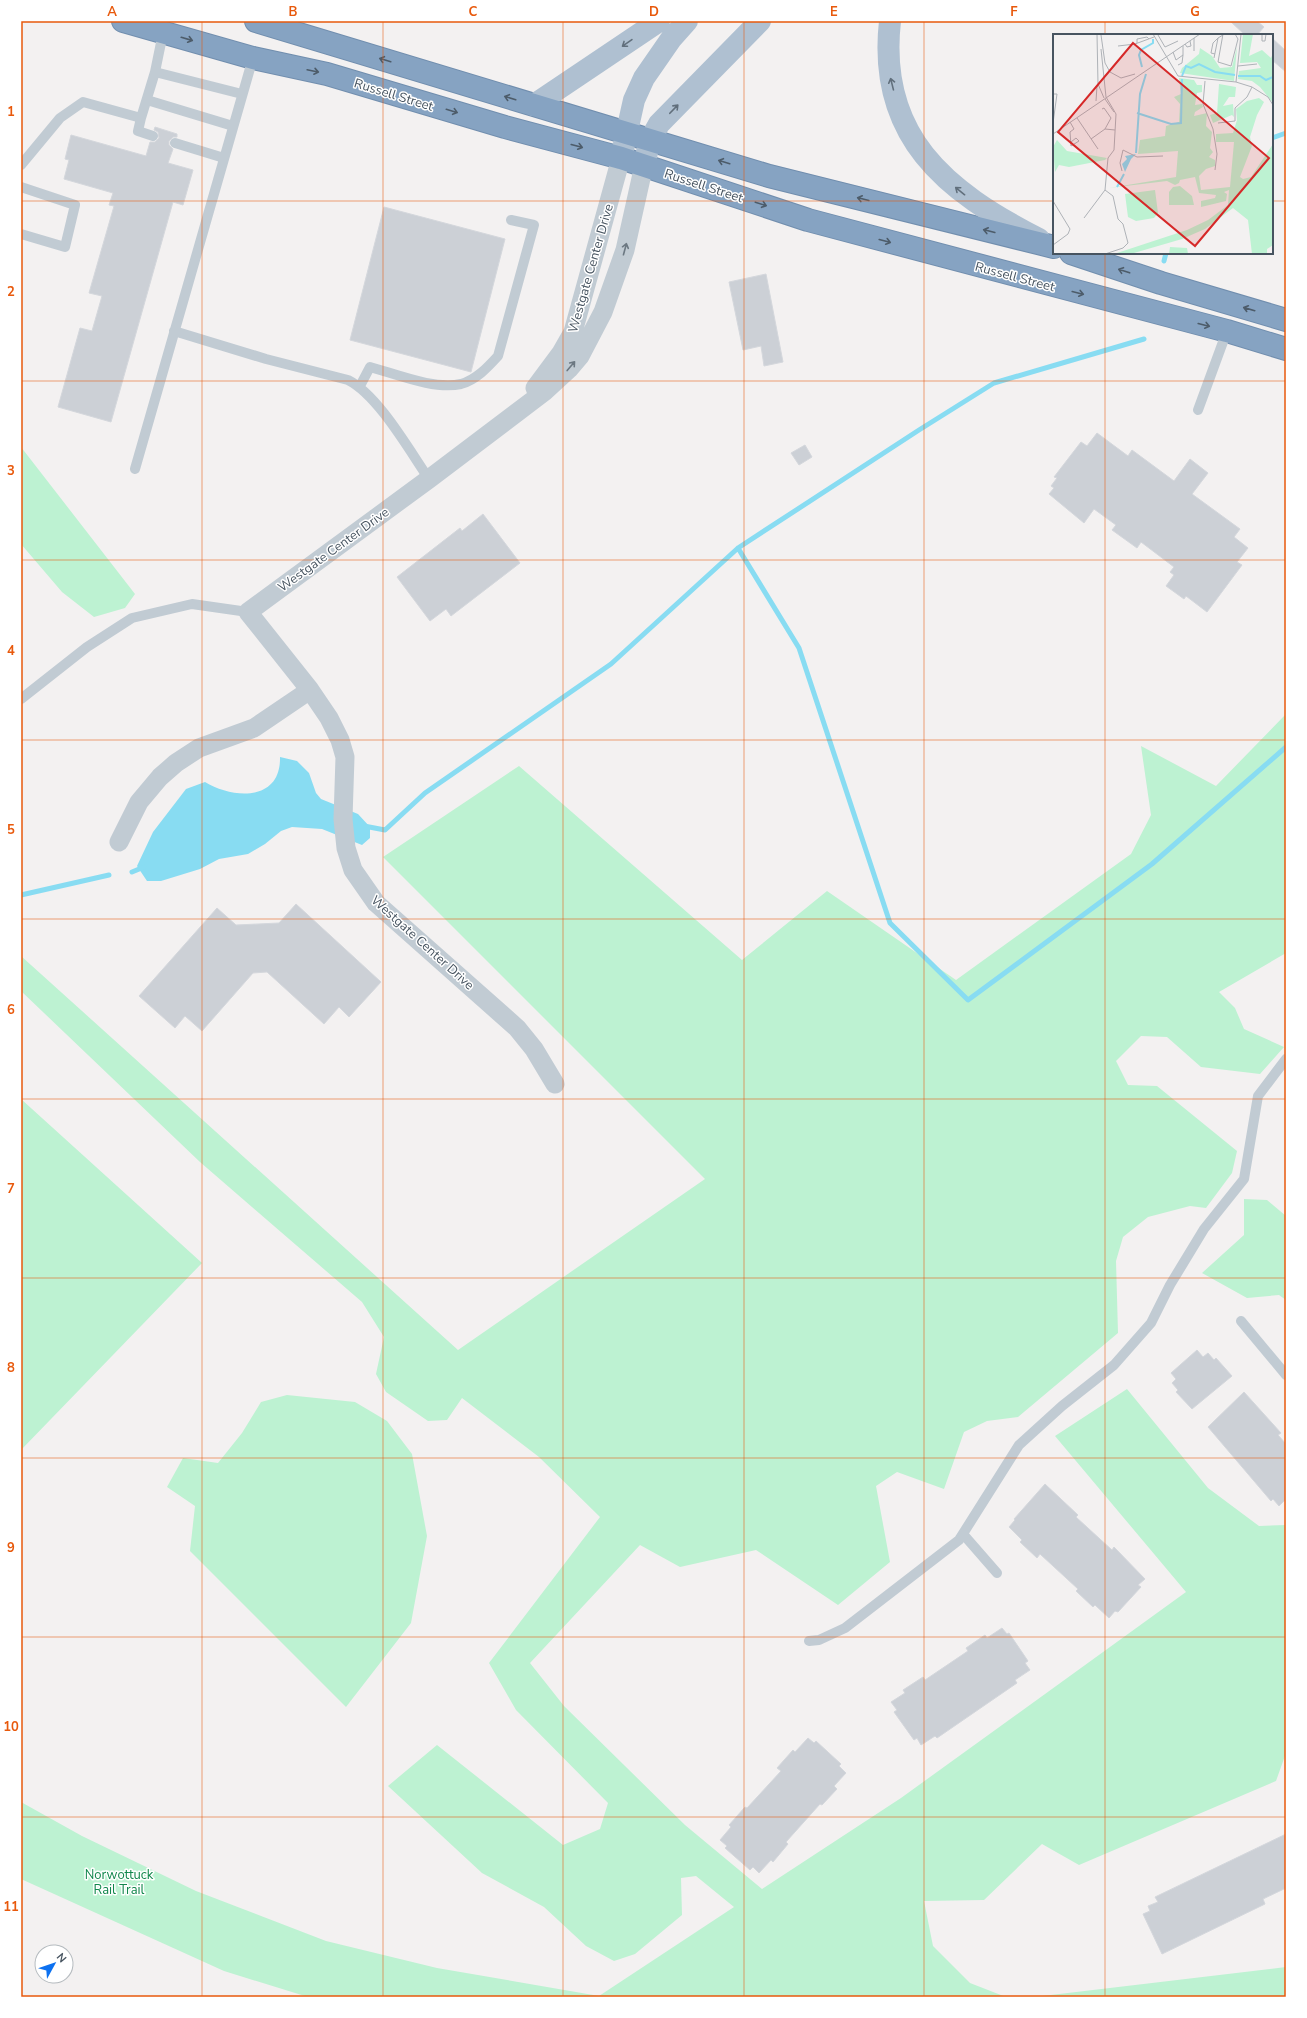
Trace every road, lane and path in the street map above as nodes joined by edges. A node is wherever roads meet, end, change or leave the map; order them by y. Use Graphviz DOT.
graph roads {
  1 [pos="123,21"];
  2 [pos="256,21"];
  3 [pos="660,21"];
  4 [pos="687,21"];
  5 [pos="760,21"];
  6 [pos="890,21"];
  7 [pos="163,33"];
  8 [pos="253,58"];
  9 [pos="155,72"];
  10 [pos="242,94"];
  11 [pos="147,100"];
  12 [pos="534,105"];
  13 [pos="141,118"];
  14 [pos="233,126"];
  15 [pos="628,133"];
  16 [pos="153,136"];
  17 [pos="650,140"];
  18 [pos="175,143"];
  19 [pos="224,158"];
  20 [pos="621,158"];
  21 [pos="644,165"];
  22 [pos="21,166"];
  23 [pos="21,187"];
  24 [pos="511,220"];
  25 [pos="21,234"];
  26 [pos="1053,246"];
  27 [pos="1053,247"];
  28 [pos="1074,254"];
  29 [pos="1286,320"];
  30 [pos="174,331"];
  31 [pos="1227,331"];
  32 [pos="1286,349"];
  33 [pos="360,386"];
  34 [pos="1198,410"];
  35 [pos="498,426"];
  36 [pos="135,470"];
  37 [pos="429,479"];
  38 [pos="248,612"];
  39 [pos="310,690"];
  40 [pos="21,699"];
  41 [pos="119,842"];
  42 [pos="1286,1058"];
  43 [pos="556,1084"];
  44 [pos="1241,1321"];
  45 [pos="1286,1375"];
  46 [pos="963,1534"];
  47 [pos="998,1573"];
  48 [pos="809,1641"];
  1 -- 7 [label="highway, Russell Street"];
  12 -- 2 [label="highway, Russell Street, one-way"];
  3 -- 12 [label="main road, one-way"];
  4 -- 15 [label="main road"];
  17 -- 5 [label="main road, one-way"];
  26 -- 6 [label="main road, one-way"];
  7 -- 8 [label="highway, Russell Street, one-way"];
  7 -- 9 [label="lane"];
  8 -- 10 [label="lane"];
  8 -- 20 [label="highway, Russell Street, one-way"];
  9 -- 10 [label="lane"];
  9 -- 11 [label="lane"];
  10 -- 14 [label="lane"];
  11 -- 13 [label="lane"];
  11 -- 14 [label="lane"];
  12 -- 15 [label="highway, Russell Street"];
  13 -- 16 [label="lane"];
  13 -- 22 [label="lane"];
  14 -- 19 [label="lane"];
  15 -- 17 [label="highway, Russell Street"];
  15 -- 20 [label="main road"];
  17 -- 21 [label="main road"];
  27 -- 17 [label="highway, Russell Street, one-way"];
  18 -- 19 [label="lane"];
  19 -- 30 [label="lane"];
  20 -- 21 [label="highway, Russell Street"];
  20 -- 35 [label="street, Westgate Center Drive"];
  21 -- 31 [label="highway, Russell Street, one-way"];
  35 -- 21 [label="street, Westgate Center Drive, one-way"];
  23 -- 25 [label="lane"];
  24 -- 33 [label="lane"];
  29 -- 28 [label="highway, one-way"];
  30 -- 33 [label="lane"];
  30 -- 36 [label="lane"];
  31 -- 32 [label="highway, Russell Street"];
  31 -- 34 [label="lane"];
  33 -- 37 [label="lane"];
  35 -- 37 [label="street, Westgate Center Drive"];
  37 -- 38 [label="street, Westgate Center Drive"];
  38 -- 39 [label="street, Westgate Center Drive"];
  38 -- 40 [label="lane"];
  39 -- 41 [label="street"];
  39 -- 43 [label="street, Westgate Center Drive"];
  42 -- 46 [label="lane"];
  44 -- 45 [label="lane"];
  46 -- 47 [label="lane"];
  46 -- 48 [label="lane"];
}
